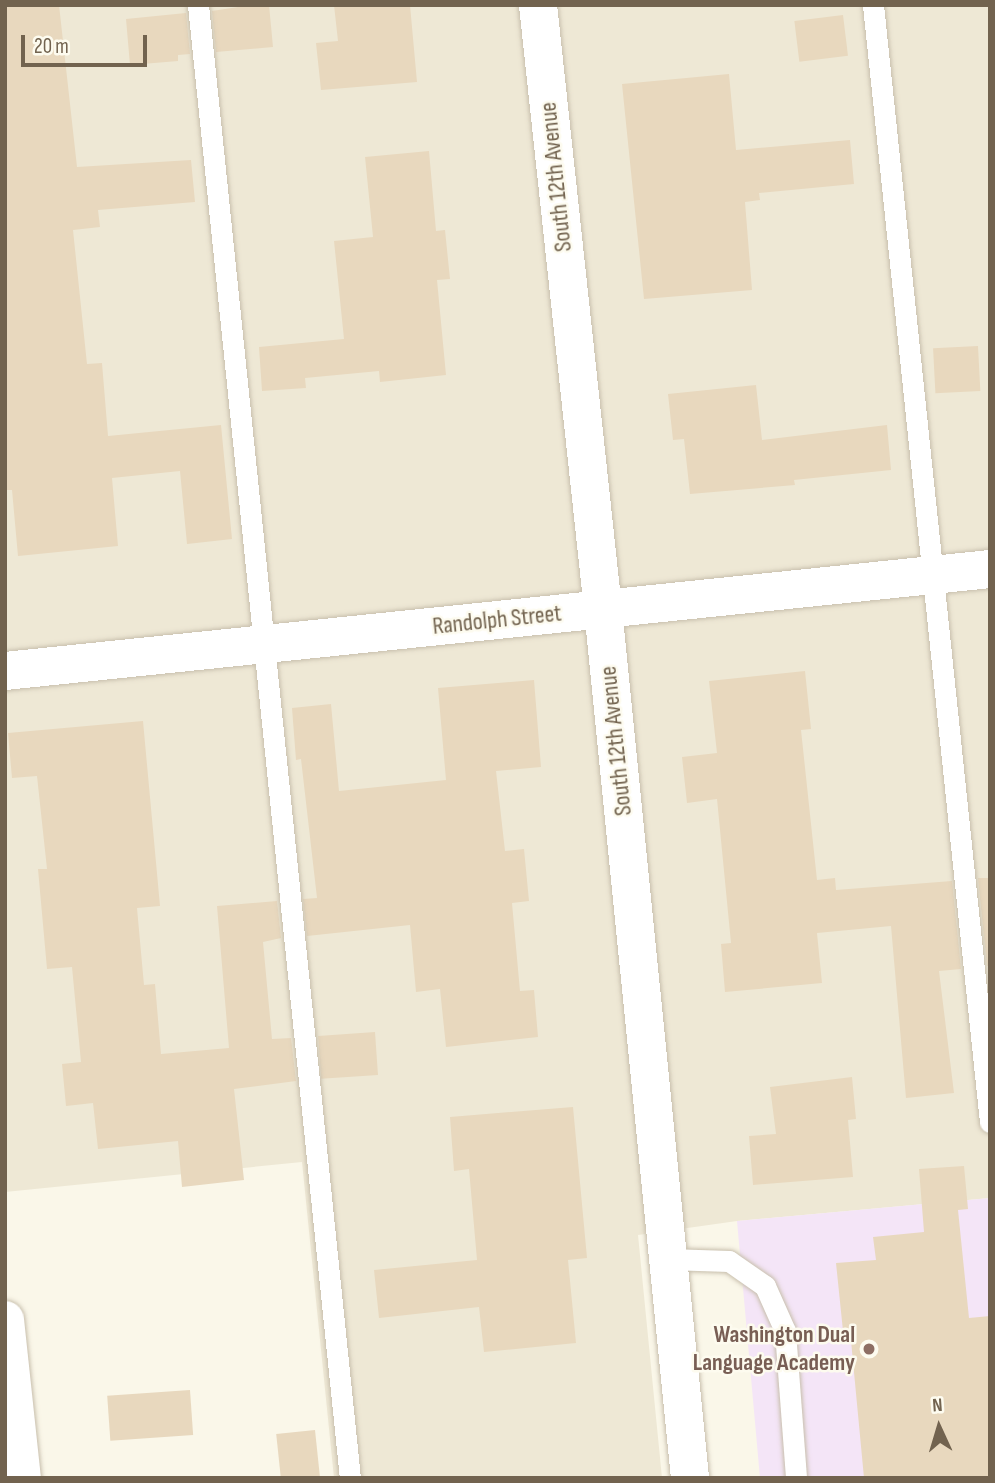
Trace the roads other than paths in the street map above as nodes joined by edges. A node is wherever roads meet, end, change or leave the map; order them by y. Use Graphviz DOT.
graph roads {
  1 [pos="198,5"];
  2 [pos="538,5"];
  3 [pos="873,5"];
  4 [pos="990,569"];
  5 [pos="933,574"];
  6 [pos="603,609"];
  7 [pos="262,644"];
  8 [pos="5,671"];
  9 [pos="990,1122"];
  10 [pos="668,1259"];
  11 [pos="5,1320"];
  12 [pos="15,1455"];
  13 [pos="350,1478"];
  14 [pos="690,1478"];
  15 [pos="796,1478"];
  1 -- 7 [label="lane"];
  2 -- 6 [label="street, South 12th Avenue"];
  3 -- 5 [label="lane"];
  4 -- 5 [label="street, Randolph Street"];
  5 -- 6 [label="street, Randolph Street"];
  5 -- 9 [label="lane"];
  6 -- 7 [label="street, Randolph Street"];
  6 -- 10 [label="street, South 12th Avenue"];
  7 -- 8 [label="street, Randolph Street"];
  7 -- 13 [label="lane"];
  10 -- 14 [label="street, South 12th Avenue"];
  10 -- 15 [label="lane"];
  11 -- 12 [label="street"];
}
